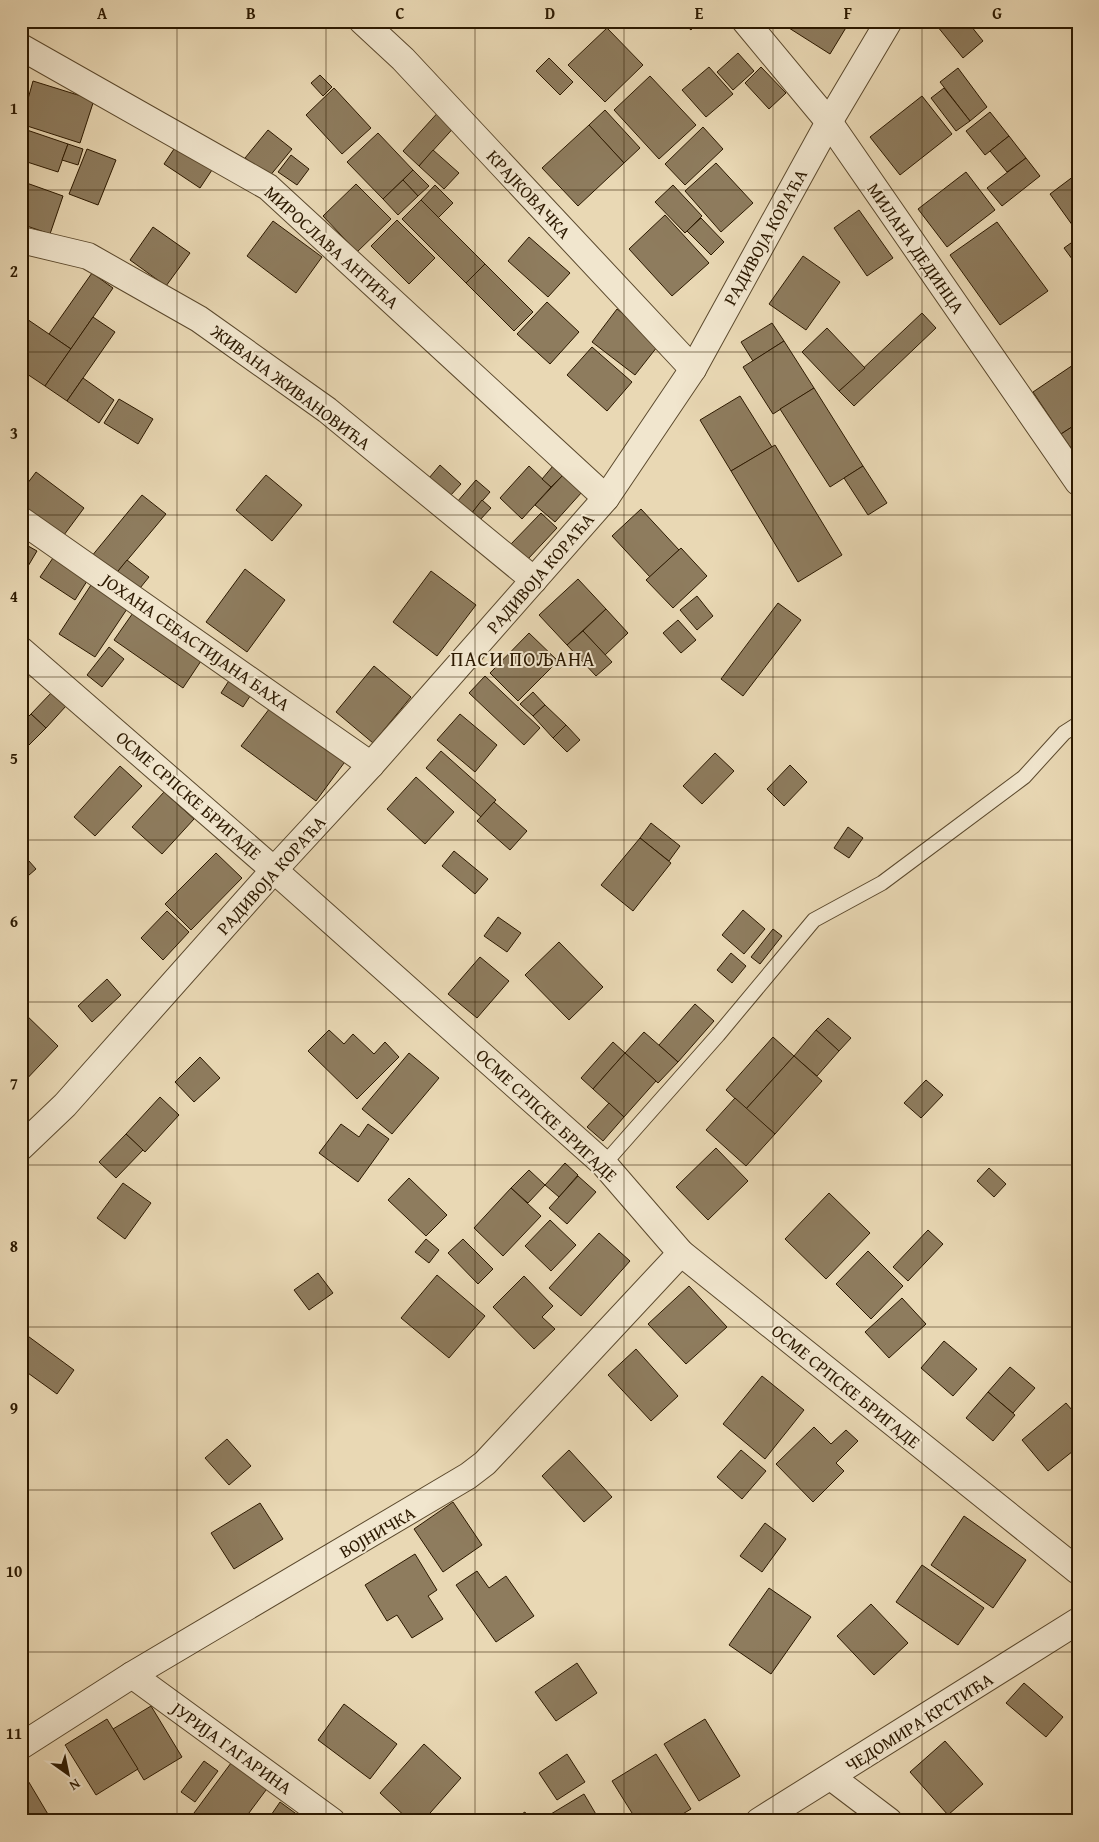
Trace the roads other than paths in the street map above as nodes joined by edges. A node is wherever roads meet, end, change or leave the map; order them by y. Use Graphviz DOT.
graph roads {
  1 [pos="362,21"];
  2 [pos="745,21"];
  3 [pos="889,21"];
  4 [pos="21,47"];
  5 [pos="829,122"];
  6 [pos="21,240"];
  7 [pos="693,369"];
  8 [pos="1078,482"];
  9 [pos="606,498"];
  10 [pos="21,520"];
  11 [pos="534,580"];
  12 [pos="21,650"];
  13 [pos="1078,724"];
  14 [pos="371,765"];
  15 [pos="274,870"];
  16 [pos="21,1147"];
  17 [pos="604,1164"];
  18 [pos="680,1253"];
  19 [pos="1078,1571"];
  20 [pos="1078,1621"];
  21 [pos="132,1675"];
  22 [pos="21,1746"];
  23 [pos="831,1777"];
  24 [pos="332,1821"];
  25 [pos="759,1821"];
  26 [pos="889,1821"];
  1 -- 7 [label="street, КРАЈКОВАЧКА"];
  2 -- 5 [label="street, МИЛАНА ДЕДИНЦА"];
  3 -- 5 [label="street, РАДИВОЈА КОРАЋА"];
  4 -- 9 [label="street, МИРОСЛАВА АНТИЋА"];
  5 -- 7 [label="street, РАДИВОЈА КОРАЋА"];
  5 -- 8 [label="street, МИЛАНА ДЕДИНЦА"];
  6 -- 11 [label="street, ЖИВАНА ЖИВАНОВИЋА"];
  7 -- 9 [label="street, РАДИВОЈА КОРАЋА"];
  9 -- 11 [label="street, РАДИВОЈА КОРАЋА"];
  10 -- 14 [label="street, ЈОХАНА СЕБАСТИЈАНА БАХА"];
  11 -- 14 [label="street, РАДИВОЈА КОРАЋА"];
  12 -- 15 [label="street, ОСМЕ СРПСКЕ БРИГАДЕ"];
  13 -- 17 [label="lane"];
  14 -- 15 [label="street, РАДИВОЈА КОРАЋА"];
  15 -- 16 [label="street, РАДИВОЈА КОРАЋА"];
  15 -- 17 [label="street, ОСМЕ СРПСКЕ БРИГАДЕ"];
  17 -- 18 [label="street, ОСМЕ СРПСКЕ БРИГАДЕ"];
  18 -- 19 [label="street, ОСМЕ СРПСКЕ БРИГАДЕ"];
  18 -- 21 [label="street, ВОЈНИЧКА"];
  20 -- 23 [label="street, ЧЕДОМИРА КРСТИЋА"];
  21 -- 22 [label="street, ВОЈНИЧКА"];
  21 -- 24 [label="street, ЈУРИЈА ГАГАРИНА"];
  23 -- 25 [label="street, ЧЕДОМИРА КРСТИЋА"];
  23 -- 26 [label="street"];
}
